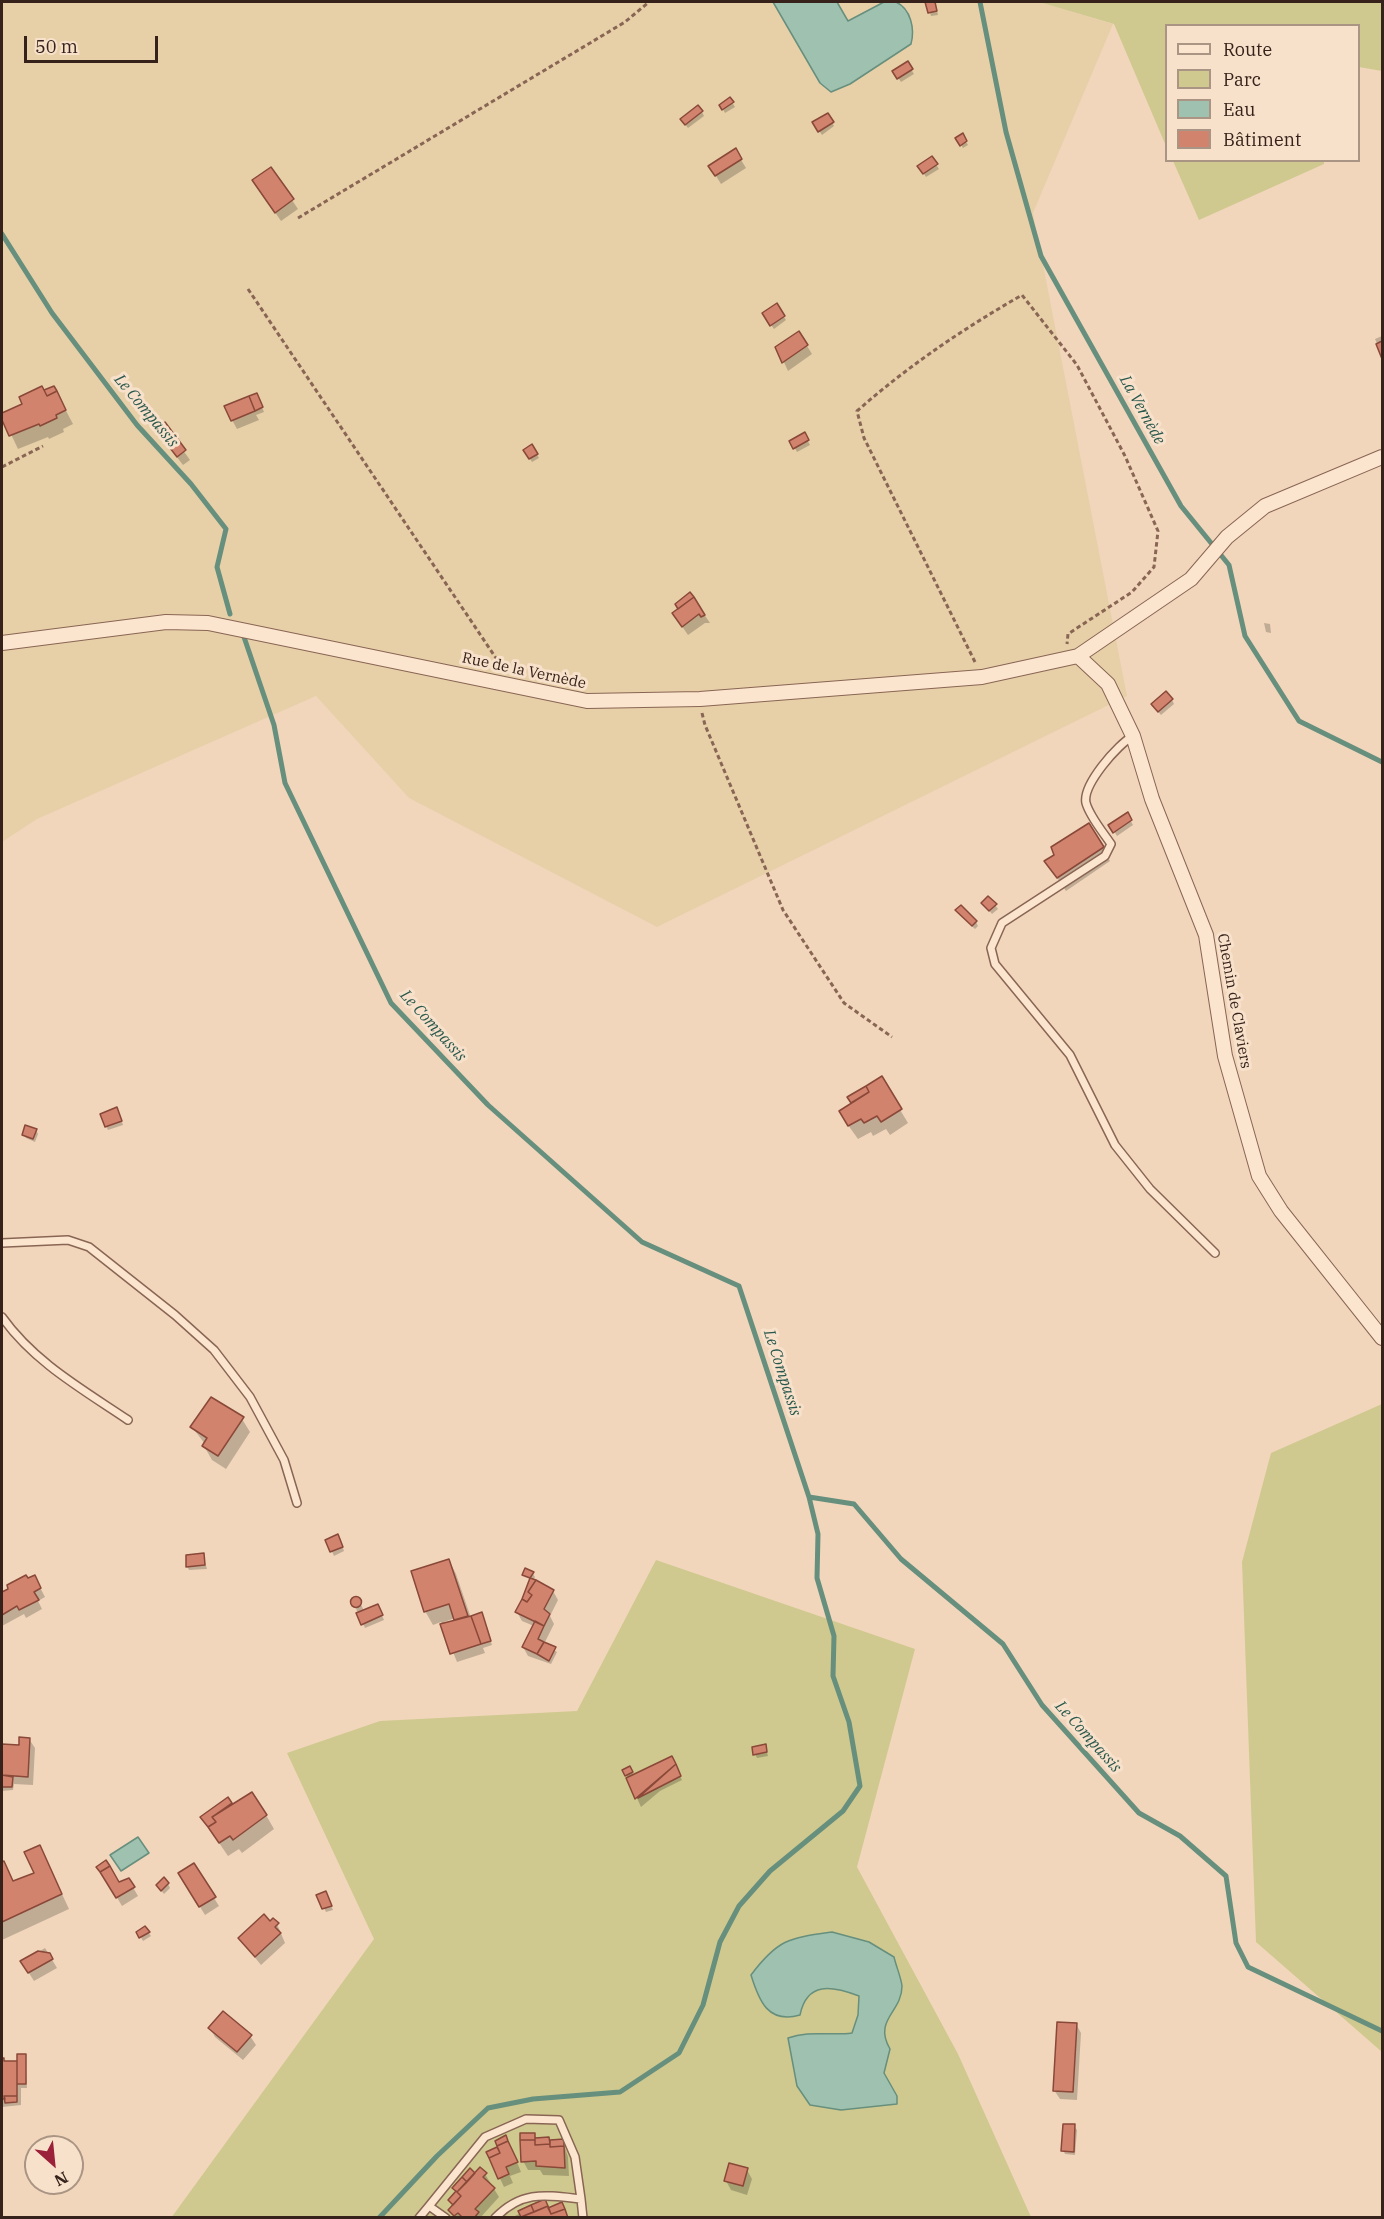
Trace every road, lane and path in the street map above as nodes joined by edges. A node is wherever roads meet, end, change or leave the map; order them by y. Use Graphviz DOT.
graph roads {
  1 [pos="649,2"];
  2 [pos="298,218"];
  3 [pos="248,289"];
  4 [pos="43,446"];
  5 [pos="1383,457"];
  6 [pos="2,467"];
  7 [pos="2,644"];
  8 [pos="1078,656"];
  9 [pos="982,677"];
  10 [pos="504,684"];
  11 [pos="700,699"];
  12 [pos="1133,736"];
  13 [pos="892,1037"];
  14 [pos="2,1243"];
  15 [pos="1215,1253"];
  16 [pos="2,1317"];
  17 [pos="1383,1338"];
  18 [pos="128,1420"];
  19 [pos="297,1503"];
  20 [pos="581,2199"];
  21 [pos="429,2206"];
  22 [pos="419,2217"];
  23 [pos="446,2217"];
  24 [pos="495,2217"];
  25 [pos="583,2217"];
  1 -- 2 [label="path"];
  3 -- 10 [label="path"];
  4 -- 6 [label="path"];
  5 -- 8 [label="street"];
  7 -- 10 [label="street, Rue de la Vernède"];
  8 -- 9 [label="street, Rue de la Vernède"];
  8 -- 9 [label="path"];
  8 -- 12 [label="street, Chemin de Claviers"];
  9 -- 11 [label="street, Rue de la Vernède"];
  10 -- 11 [label="street, Rue de la Vernède"];
  11 -- 13 [label="path"];
  12 -- 15 [label="lane"];
  12 -- 17 [label="street, Chemin de Claviers"];
  14 -- 19 [label="lane"];
  16 -- 18 [label="lane"];
  20 -- 21 [label="lane"];
  20 -- 24 [label="lane"];
  20 -- 25 [label="lane"];
  21 -- 22 [label="lane"];
  21 -- 23 [label="lane"];
}
